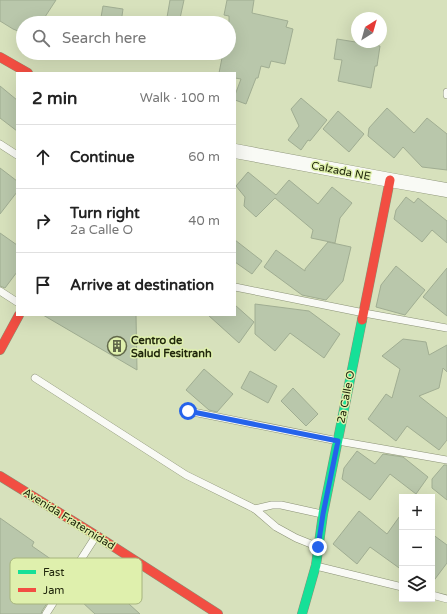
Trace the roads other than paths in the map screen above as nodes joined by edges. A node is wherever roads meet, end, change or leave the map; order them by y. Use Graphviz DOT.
graph roads {
  1 [pos="0,57"];
  2 [pos="26,72"];
  3 [pos="0,144"];
  4 [pos="236,151"];
  5 [pos="16,154"];
  6 [pos="390,180"];
  7 [pos="447,190"];
  8 [pos="236,287"];
  9 [pos="0,292"];
  10 [pos="16,301"];
  11 [pos="364,313"];
  12 [pos="18,316"];
  13 [pos="447,328"];
  14 [pos="0,350"];
  15 [pos="35,378"];
  16 [pos="188,411"];
  17 [pos="338,441"];
  18 [pos="447,460"];
  19 [pos="0,476"];
  20 [pos="255,509"];
  21 [pos="323,514"];
  22 [pos="96,536"];
  23 [pos="318,547"];
  24 [pos="82,558"];
  25 [pos="130,558"];
  26 [pos="142,565"];
  27 [pos="316,566"];
  28 [pos="399,586"];
  29 [pos="435,596"];
  30 [pos="447,599"];
  31 [pos="52,604"];
  32 [pos="46,614"];
  33 [pos="218,614"];
  34 [pos="302,614"];
  1 -- 2 [label="street"];
  3 -- 5 [label="lane"];
  4 -- 6 [label="street, Calzada NE"];
  6 -- 7 [label="street, Calzada NE"];
  6 -- 11 [label="street, 2a Calle O"];
  8 -- 11 [label="lane"];
  9 -- 10 [label="lane"];
  11 -- 13 [label="lane"];
  11 -- 17 [label="street, 2a Calle O"];
  12 -- 14 [label="street"];
  15 -- 20 [label="lane"];
  16 -- 17 [label="lane"];
  17 -- 18 [label="lane"];
  17 -- 21 [label="street, 2a Calle O"];
  19 -- 22 [label="street, Avenida Fraternidad"];
  20 -- 21 [label="lane"];
  20 -- 23 [label="lane"];
  21 -- 23 [label="street, 2a Calle O"];
  22 -- 24 [label="lane"];
  22 -- 25 [label="street, Avenida Fraternidad"];
  23 -- 27 [label="street, 2a Calle O"];
  26 -- 33 [label="street, Avenida Fraternidad"];
  27 -- 28 [label="lane"];
  27 -- 34 [label="street, 2a Calle O"];
  29 -- 30 [label="lane"];
  31 -- 32 [label="lane"];
}
